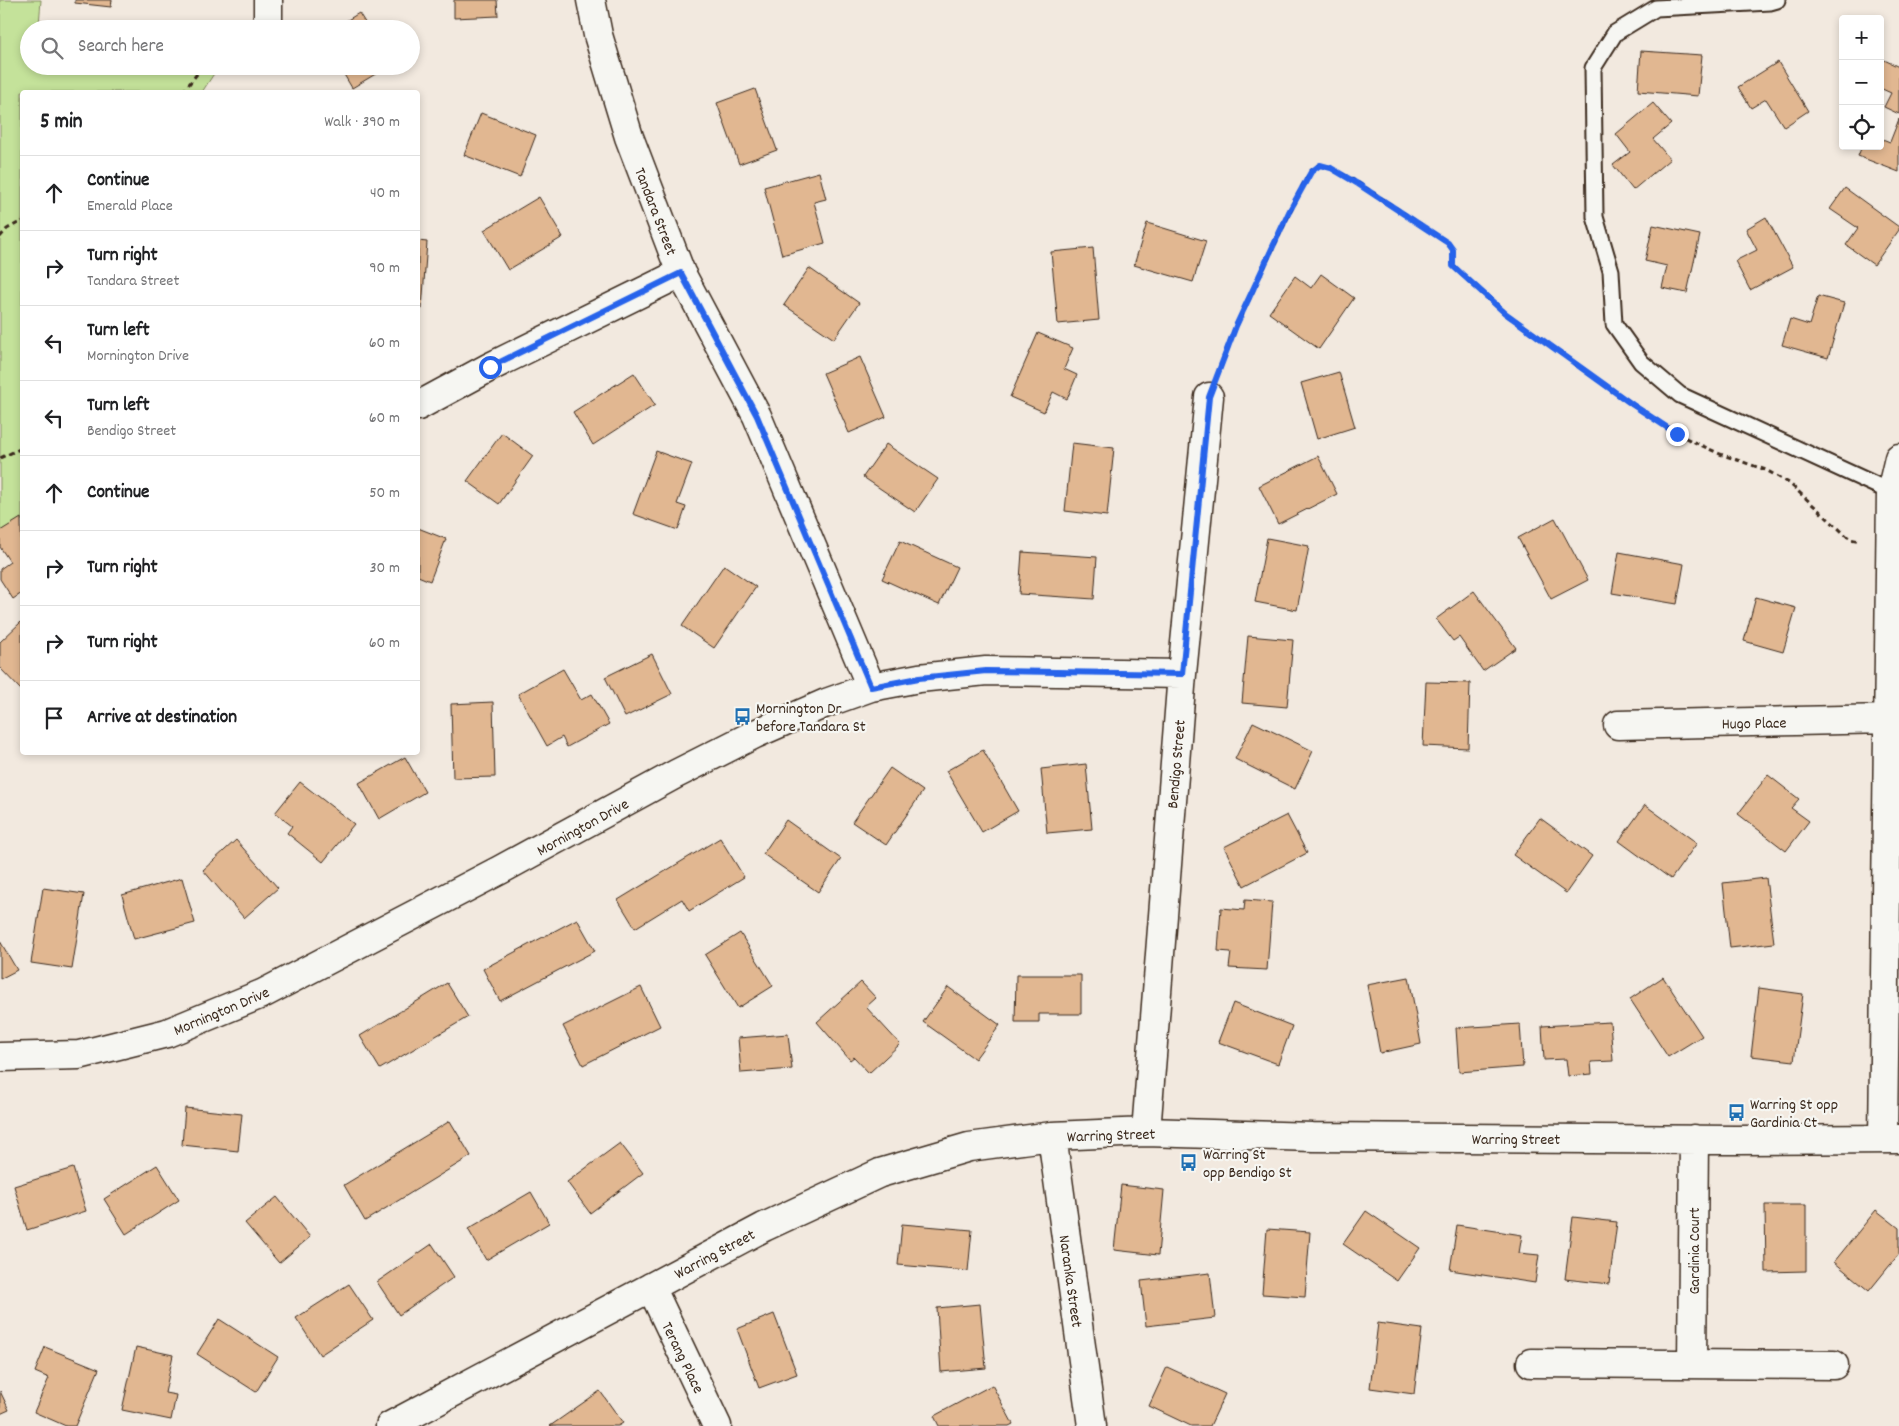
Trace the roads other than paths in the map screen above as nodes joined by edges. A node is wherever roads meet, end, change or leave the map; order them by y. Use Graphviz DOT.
graph roads {
  1 [pos="591,0"];
  2 [pos="1776,0"];
  3 [pos="681,273"];
  4 [pos="1209,397"];
  5 [pos="420,405"];
  6 [pos="1899,458"];
  7 [pos="1891,492"];
  8 [pos="1182,674"];
  9 [pos="871,687"];
  10 [pos="1889,719"];
  11 [pos="1618,725"];
  12 [pos="0,1057"];
  13 [pos="1146,1132"];
  14 [pos="1052,1136"];
  15 [pos="1694,1139"];
  16 [pos="1891,1139"];
  17 [pos="651,1287"];
  18 [pos="1531,1363"];
  19 [pos="1692,1364"];
  20 [pos="1834,1365"];
  21 [pos="390,1426"];
  22 [pos="717,1426"];
  23 [pos="1092,1426"];
  1 -- 3 [label="street, Tandara Street"];
  2 -- 7 [label="lane"];
  3 -- 5 [label="street"];
  3 -- 9 [label="street, Tandara Street"];
  4 -- 8 [label="street, Bendigo Street"];
  6 -- 7 [label="street"];
  7 -- 10 [label="street"];
  8 -- 9 [label="street, Mornington Drive"];
  8 -- 13 [label="street, Bendigo Street"];
  9 -- 12 [label="street, Mornington Drive"];
  10 -- 11 [label="street, Hugo Place"];
  10 -- 16 [label="street"];
  13 -- 14 [label="street, Warring Street"];
  13 -- 15 [label="street, Warring Street"];
  14 -- 17 [label="street, Warring Street"];
  14 -- 23 [label="street, Naranka Street"];
  15 -- 16 [label="street, Warring Street"];
  15 -- 19 [label="street, Gardinia Court"];
  17 -- 21 [label="street, Warring Street"];
  17 -- 22 [label="street, Terang Place"];
  18 -- 19 [label="street"];
  19 -- 20 [label="street"];
}
